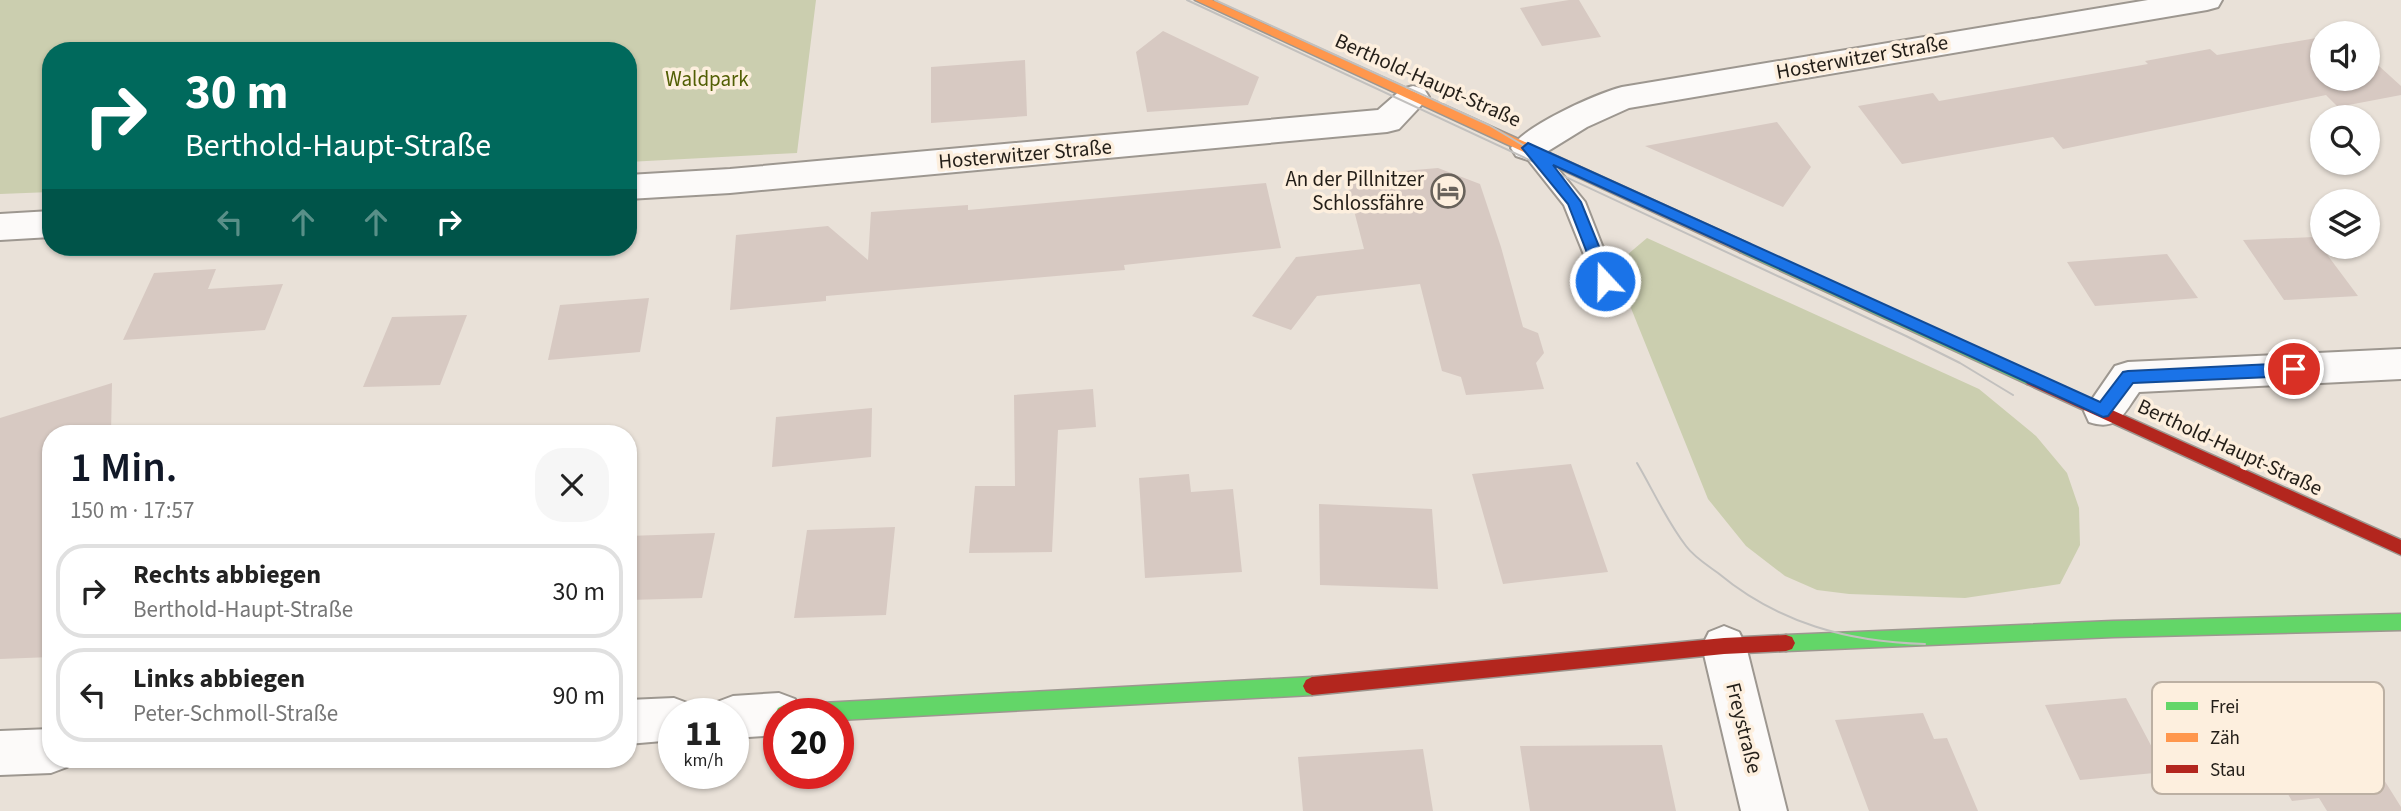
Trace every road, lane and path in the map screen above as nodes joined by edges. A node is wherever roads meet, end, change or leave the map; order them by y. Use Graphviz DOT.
graph roads {
  1 [pos="1200,0"];
  2 [pos="2207,0"];
  3 [pos="1413,97"];
  4 [pos="1528,148"];
  5 [pos="637,186"];
  6 [pos="42,225"];
  7 [pos="0,227"];
  8 [pos="1605,281"];
  9 [pos="2401,364"];
  10 [pos="2103,411"];
  11 [pos="2401,548"];
  12 [pos="2401,622"];
  13 [pos="1724,646"];
  14 [pos="854,710"];
  15 [pos="658,720"];
  16 [pos="637,721"];
  17 [pos="42,751"];
  18 [pos="0,753"];
  19 [pos="1764,811"];
  1 -- 3 [label="street, Berthold-Haupt-Straße"];
  2 -- 4 [label="street, Hosterwitzer Straße"];
  3 -- 4 [label="street, Berthold-Haupt-Straße"];
  3 -- 5 [label="street, Hosterwitzer Straße"];
  4 -- 8 [label="lane"];
  4 -- 10 [label="street, Berthold-Haupt-Straße"];
  6 -- 7 [label="street"];
  9 -- 10 [label="street"];
  10 -- 11 [label="street, Berthold-Haupt-Straße"];
  12 -- 13 [label="street"];
  13 -- 14 [label="street"];
  13 -- 19 [label="street, Freystraße"];
  15 -- 16 [label="street"];
  17 -- 18 [label="street"];
}
